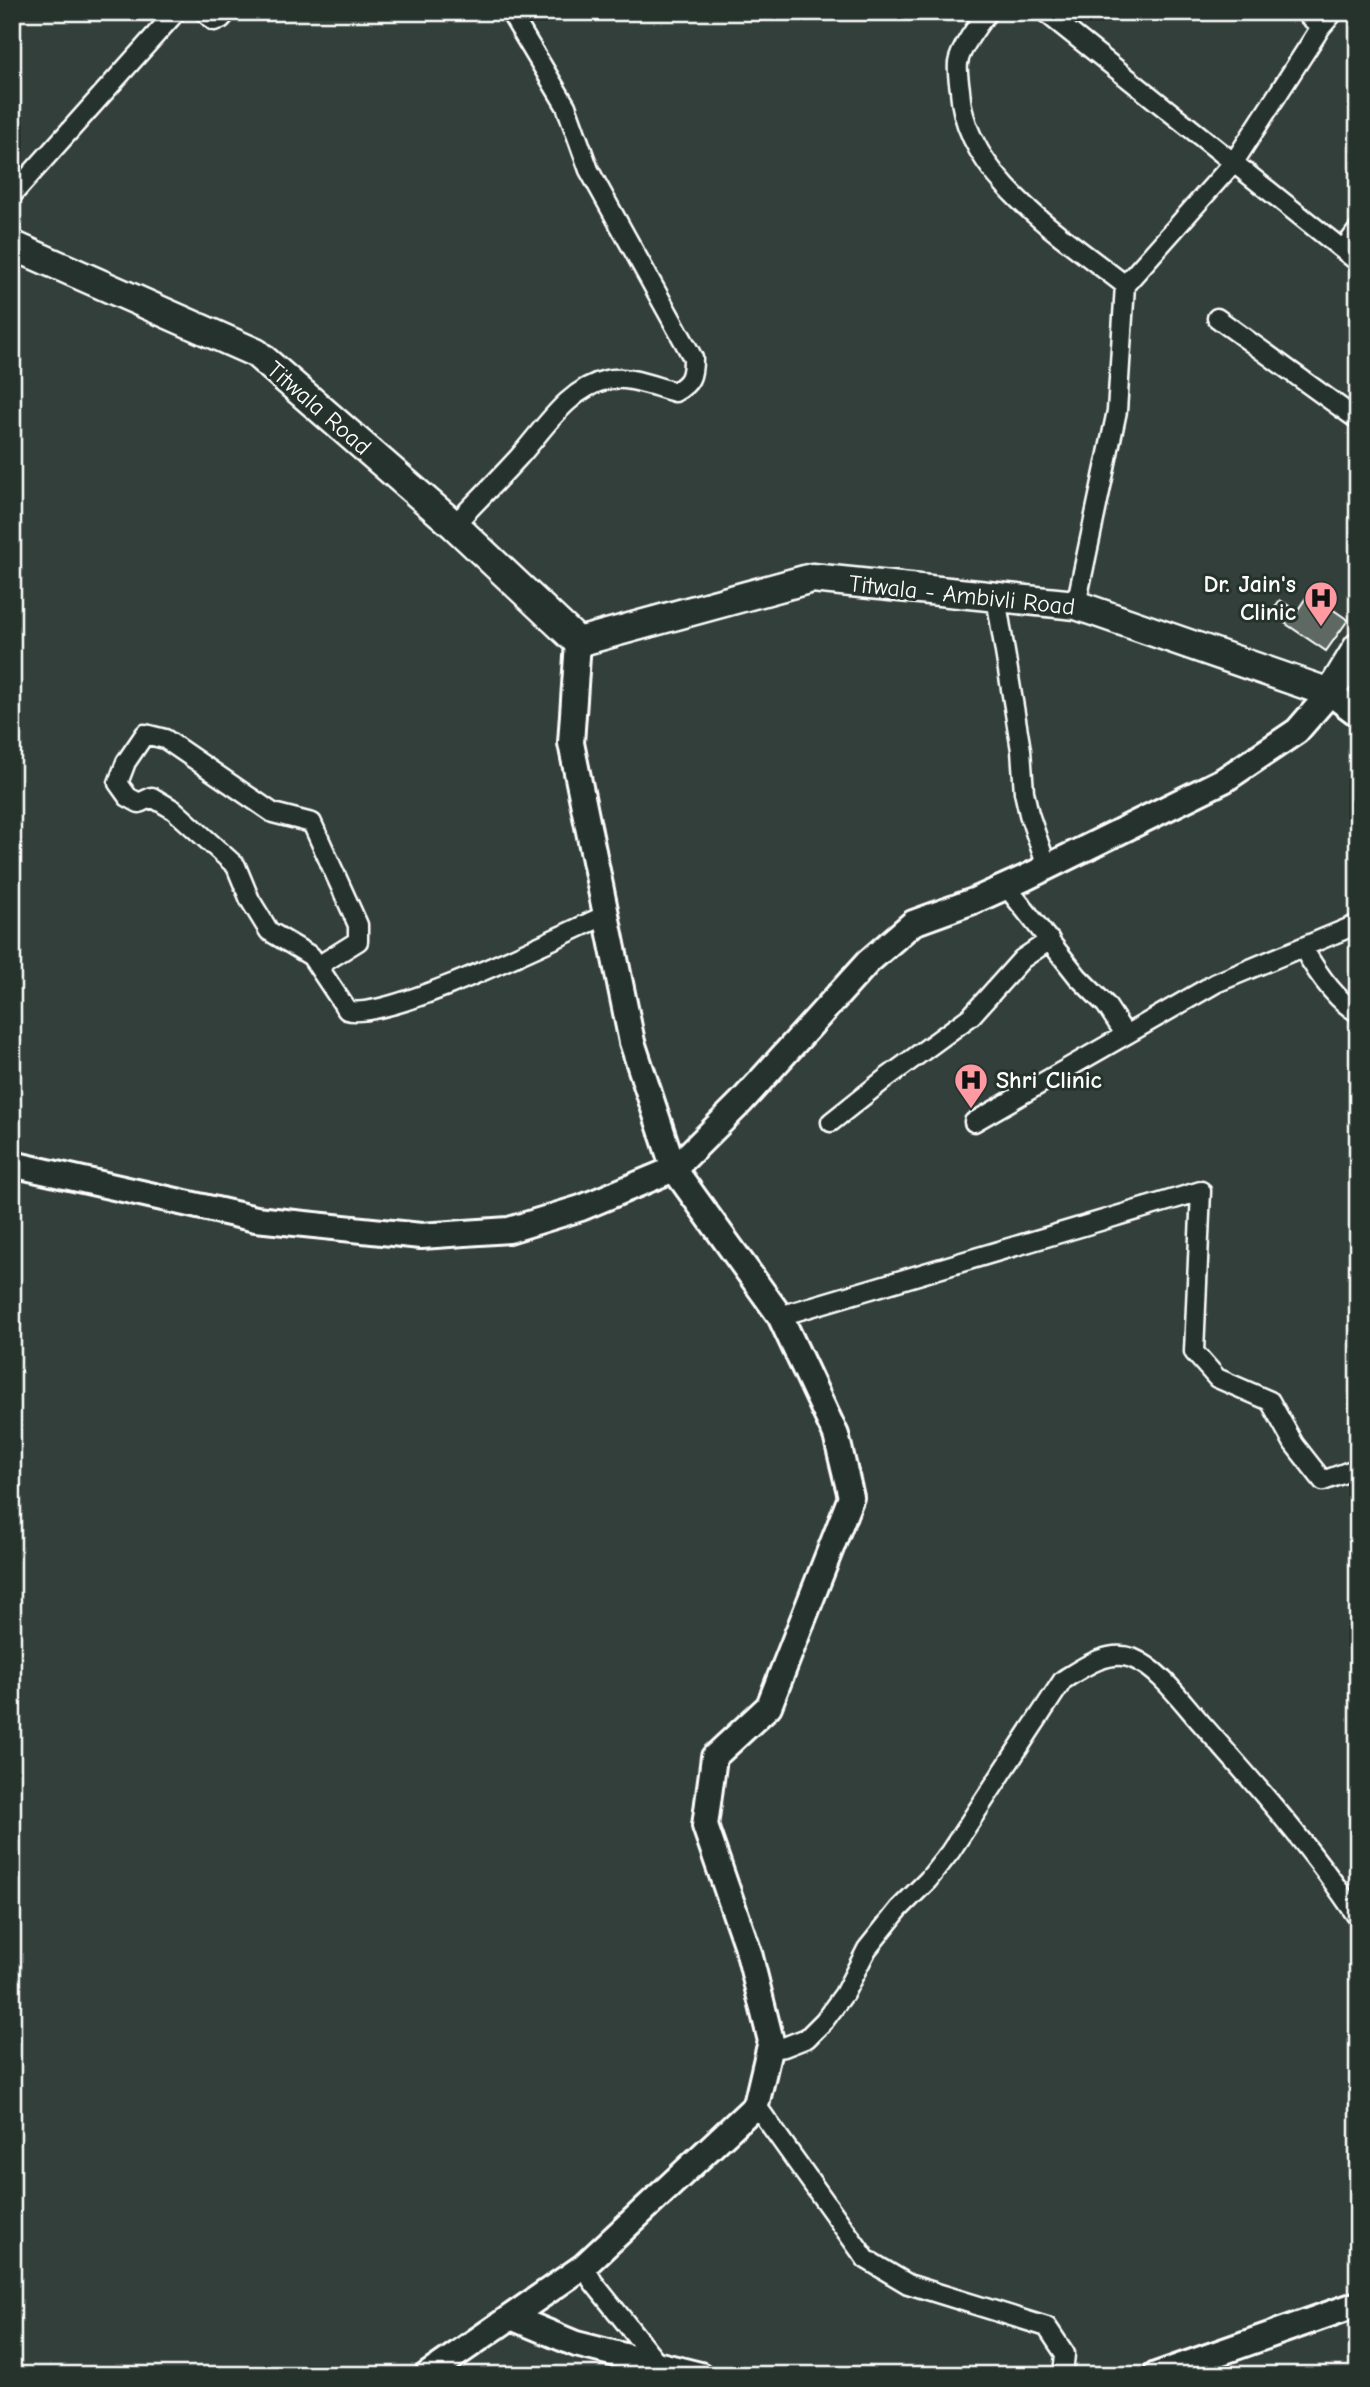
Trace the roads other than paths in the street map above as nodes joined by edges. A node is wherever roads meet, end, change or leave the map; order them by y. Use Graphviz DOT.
graph roads {
  1 [pos="176,12"];
  2 [pos="204,12"];
  3 [pos="227,12"];
  4 [pos="510,12"];
  5 [pos="988,12"];
  6 [pos="1045,12"];
  7 [pos="1304,12"];
  8 [pos="1335,12"];
  9 [pos="1321,27"];
  10 [pos="1234,162"];
  11 [pos="12,195"];
  12 [pos="1358,230"];
  13 [pos="12,245"];
  14 [pos="1343,250"];
  15 [pos="1358,261"];
  16 [pos="1125,285"];
  17 [pos="1217,318"];
  18 [pos="1358,420"];
  19 [pos="454,525"];
  20 [pos="996,597"];
  21 [pos="1076,605"];
  22 [pos="578,642"];
  23 [pos="1358,647"];
  24 [pos="1330,693"];
  25 [pos="1358,713"];
  26 [pos="1047,867"];
  27 [pos="1006,886"];
  28 [pos="606,915"];
  29 [pos="1358,924"];
  30 [pos="1050,940"];
  31 [pos="1303,948"];
  32 [pos="318,966"];
  33 [pos="1358,1013"];
  34 [pos="1125,1034"];
  35 [pos="831,1122"];
  36 [pos="974,1122"];
  37 [pos="12,1164"];
  38 [pos="674,1169"];
  39 [pos="780,1316"];
  40 [pos="1358,1468"];
  41 [pos="1358,1918"];
  42 [pos="769,2049"];
  43 [pos="756,2105"];
  44 [pos="584,2266"];
  45 [pos="1358,2304"];
  46 [pos="510,2317"];
  47 [pos="436,2368"];
  48 [pos="661,2371"];
  49 [pos="700,2375"];
  50 [pos="1063,2375"];
  51 [pos="1156,2375"];
  1 -- 11 [label="street"];
  2 -- 3 [label="street"];
  4 -- 19 [label="street"];
  5 -- 16 [label="street"];
  6 -- 10 [label="street"];
  7 -- 9 [label="street"];
  8 -- 9 [label="street"];
  9 -- 10 [label="street"];
  10 -- 14 [label="street"];
  10 -- 16 [label="street"];
  12 -- 14 [label="street"];
  13 -- 19 [label="main road, Titwala Road"];
  14 -- 15 [label="street"];
  16 -- 21 [label="street"];
  17 -- 18 [label="street"];
  19 -- 22 [label="main road, Titwala Road"];
  20 -- 21 [label="main road, Titwala - Ambivli Road"];
  20 -- 22 [label="main road, Titwala - Ambivli Road"];
  20 -- 26 [label="street"];
  21 -- 24 [label="main road, Titwala - Ambivli Road"];
  22 -- 28 [label="street"];
  23 -- 24 [label="main road"];
  24 -- 25 [label="street"];
  24 -- 26 [label="street"];
  26 -- 27 [label="street"];
  27 -- 30 [label="street"];
  27 -- 38 [label="street"];
  28 -- 32 [label="street"];
  28 -- 38 [label="street"];
  29 -- 31 [label="street"];
  30 -- 34 [label="street"];
  30 -- 35 [label="street"];
  31 -- 33 [label="street"];
  31 -- 34 [label="street"];
  32 -- 32 [label="street"];
  34 -- 36 [label="street"];
  37 -- 38 [label="street"];
  38 -- 39 [label="street"];
  39 -- 40 [label="street"];
  39 -- 42 [label="street"];
  41 -- 42 [label="street"];
  42 -- 43 [label="street"];
  43 -- 44 [label="street"];
  43 -- 50 [label="street"];
  44 -- 46 [label="street"];
  44 -- 48 [label="street"];
  45 -- 51 [label="street"];
  46 -- 47 [label="street"];
  46 -- 48 [label="street"];
  48 -- 49 [label="street"];
}
